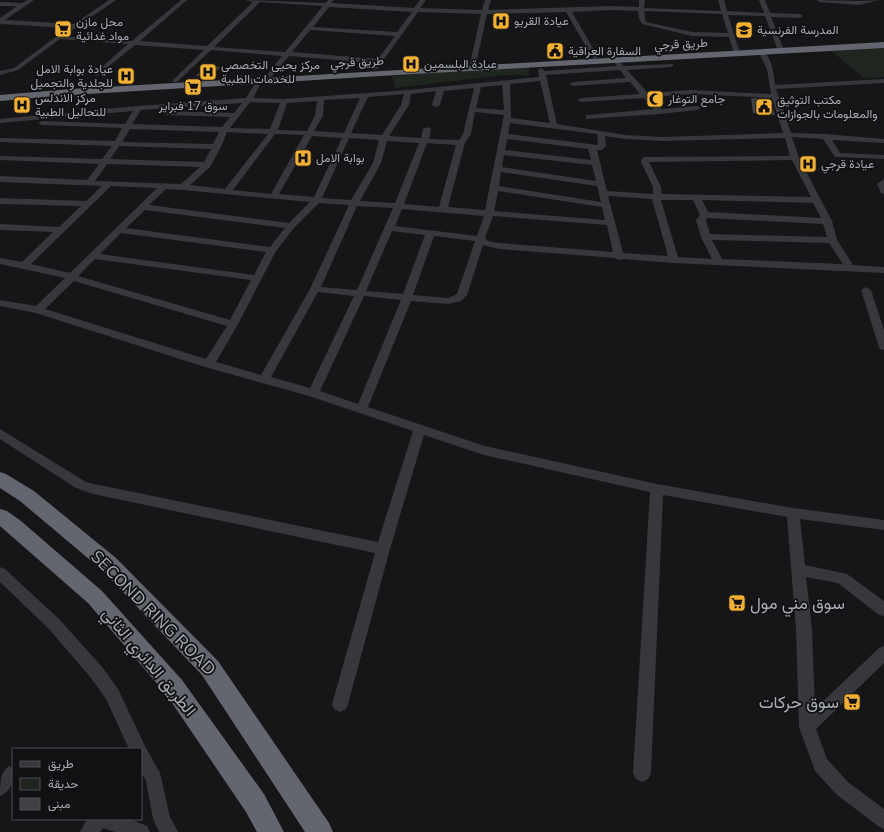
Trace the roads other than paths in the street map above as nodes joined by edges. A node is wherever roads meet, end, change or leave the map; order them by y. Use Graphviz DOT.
graph roads {
  1 [pos="31,0"];
  2 [pos="113,0"];
  3 [pos="184,0"];
  4 [pos="247,0"];
  5 [pos="259,0"];
  6 [pos="423,0"];
  7 [pos="488,0"];
  8 [pos="642,0"];
  9 [pos="721,0"];
  10 [pos="762,0"];
  11 [pos="819,0"];
  12 [pos="876,0"];
  13 [pos="329,3"];
  14 [pos="0,4"];
  15 [pos="24,5"];
  16 [pos="642,9"];
  17 [pos="415,10"];
  18 [pos="568,10"];
  19 [pos="484,12"];
  20 [pos="725,13"];
  21 [pos="768,15"];
  22 [pos="800,16"];
  23 [pos="0,22"];
  24 [pos="74,26"];
  25 [pos="307,28"];
  26 [pos="399,34"];
  27 [pos="731,35"];
  28 [pos="59,37"];
  29 [pos="884,42"];
  30 [pos="134,43"];
  31 [pos="884,45"];
  32 [pos="209,48"];
  33 [pos="780,48"];
  34 [pos="736,50"];
  35 [pos="762,53"];
  36 [pos="288,54"];
  37 [pos="595,57"];
  38 [pos="473,64"];
  39 [pos="618,64"];
  40 [pos="377,65"];
  41 [pos="671,65"];
  42 [pos="541,72"];
  43 [pos="0,73"];
  44 [pos="97,74"];
  45 [pos="270,75"];
  46 [pos="632,80"];
  47 [pos="175,81"];
  48 [pos="258,81"];
  49 [pos="884,81"];
  50 [pos="506,82"];
  51 [pos="478,84"];
  52 [pos="573,84"];
  53 [pos="441,88"];
  54 [pos="408,92"];
  55 [pos="773,92"];
  56 [pos="0,94"];
  57 [pos="365,95"];
  58 [pos="648,96"];
  59 [pos="0,98"];
  60 [pos="321,99"];
  61 [pos="248,100"];
  62 [pos="581,100"];
  63 [pos="284,101"];
  64 [pos="436,105"];
  65 [pos="696,108"];
  66 [pos="137,110"];
  67 [pos="473,110"];
  68 [pos="660,112"];
  69 [pos="236,115"];
  70 [pos="507,116"];
  71 [pos="589,117"];
  72 [pos="2,121"];
  73 [pos="554,125"];
  74 [pos="128,127"];
  75 [pos="427,128"];
  76 [pos="224,130"];
  77 [pos="273,132"];
  78 [pos="308,133"];
  79 [pos="601,133"];
  80 [pos="346,135"];
  81 [pos="787,135"];
  82 [pos="504,136"];
  83 [pos="825,136"];
  84 [pos="384,138"];
  85 [pos="0,140"];
  86 [pos="424,140"];
  87 [pos="884,140"];
  88 [pos="461,143"];
  89 [pos="117,144"];
  90 [pos="217,147"];
  91 [pos="592,148"];
  92 [pos="502,152"];
  93 [pos="884,157"];
  94 [pos="0,158"];
  95 [pos="795,158"];
  96 [pos="104,161"];
  97 [pos="596,163"];
  98 [pos="207,165"];
  99 [pos="497,169"];
  100 [pos="0,179"];
  101 [pos="90,182"];
  102 [pos="884,182"];
  103 [pos="110,183"];
  104 [pos="601,184"];
  105 [pos="164,186"];
  106 [pos="183,187"];
  107 [pos="493,188"];
  108 [pos="884,191"];
  109 [pos="227,192"];
  110 [pos="603,193"];
  111 [pos="274,196"];
  112 [pos="657,197"];
  113 [pos="696,198"];
  114 [pos="317,200"];
  115 [pos="815,200"];
  116 [pos="0,201"];
  117 [pos="354,203"];
  118 [pos="89,204"];
  119 [pos="606,205"];
  120 [pos="398,206"];
  121 [pos="142,207"];
  122 [pos="443,210"];
  123 [pos="489,214"];
  124 [pos="705,216"];
  125 [pos="827,221"];
  126 [pos="610,223"];
  127 [pos="290,226"];
  128 [pos="0,227"];
  129 [pos="390,228"];
  130 [pos="61,230"];
  131 [pos="118,230"];
  132 [pos="430,234"];
  133 [pos="706,237"];
  134 [pos="480,239"];
  135 [pos="832,240"];
  136 [pos="272,250"];
  137 [pos="94,256"];
  138 [pos="619,257"];
  139 [pos="674,260"];
  140 [pos="0,261"];
  141 [pos="718,262"];
  142 [pos="24,266"];
  143 [pos="850,267"];
  144 [pos="884,270"];
  145 [pos="72,278"];
  146 [pos="257,278"];
  147 [pos="315,288"];
  148 [pos="866,290"];
  149 [pos="362,292"];
  150 [pos="407,297"];
  151 [pos="0,303"];
  152 [pos="38,310"];
  153 [pos="233,324"];
  154 [pos="884,347"];
  155 [pos="209,364"];
  156 [pos="264,380"];
  157 [pos="312,393"];
  158 [pos="362,408"];
  159 [pos="420,428"];
  160 [pos="0,433"];
  161 [pos="0,479"];
  162 [pos="657,489"];
  163 [pos="793,513"];
  164 [pos="0,516"];
  165 [pos="884,525"];
  166 [pos="383,549"];
  167 [pos="798,570"];
  168 [pos="0,573"];
  169 [pos="884,610"];
  170 [pos="884,653"];
  171 [pos="340,704"];
  172 [pos="807,727"];
  173 [pos="138,748"];
  174 [pos="142,756"];
  175 [pos="642,773"];
  176 [pos="97,820"];
  177 [pos="107,820"];
  178 [pos="884,820"];
  179 [pos="89,832"];
  180 [pos="141,832"];
  181 [pos="169,832"];
  182 [pos="271,832"];
  183 [pos="320,832"];
  1 -- 15 [label="street"];
  2 -- 24 [label="street"];
  3 -- 30 [label="street"];
  4 -- 5 [label="street"];
  5 -- 13 [label="street"];
  5 -- 32 [label="street"];
  6 -- 17 [label="street"];
  7 -- 19 [label="street"];
  8 -- 16 [label="street"];
  9 -- 20 [label="street"];
  10 -- 21 [label="street"];
  11 -- 12 [label="street"];
  13 -- 17 [label="street"];
  13 -- 25 [label="street"];
  14 -- 15 [label="street"];
  15 -- 23 [label="street"];
  16 -- 18 [label="street"];
  16 -- 20 [label="street"];
  16 -- 27 [label="street"];
  17 -- 19 [label="street"];
  17 -- 26 [label="street"];
  18 -- 19 [label="street"];
  18 -- 37 [label="street"];
  19 -- 38 [label="street"];
  20 -- 21 [label="street"];
  20 -- 27 [label="street"];
  21 -- 22 [label="street"];
  21 -- 33 [label="street"];
  23 -- 24 [label="street"];
  24 -- 28 [label="street"];
  25 -- 26 [label="street"];
  25 -- 36 [label="street"];
  26 -- 40 [label="street"];
  27 -- 34 [label="street"];
  28 -- 30 [label="street"];
  28 -- 43 [label="street"];
  29 -- 33 [label="highway, طريق قرجي"];
  30 -- 32 [label="street"];
  30 -- 44 [label="street"];
  31 -- 35 [label="highway, طريق قرجي"];
  32 -- 36 [label="street"];
  32 -- 47 [label="street"];
  33 -- 34 [label="highway, طريق قرجي"];
  34 -- 37 [label="highway, طريق قرجي"];
  35 -- 39 [label="highway, طريق قرجي"];
  35 -- 55 [label="street"];
  36 -- 40 [label="street"];
  36 -- 45 [label="street"];
  37 -- 38 [label="highway, طريق قرجي"];
  38 -- 40 [label="highway, طريق قرجي"];
  39 -- 41 [label="street"];
  39 -- 42 [label="highway, طريق قرجي"];
  39 -- 46 [label="street"];
  40 -- 45 [label="highway, طريق قرجي"];
  42 -- 48 [label="highway, طريق قرجي"];
  42 -- 50 [label="street"];
  42 -- 73 [label="street"];
  45 -- 47 [label="highway, طريق قرجي"];
  46 -- 52 [label="street"];
  46 -- 58 [label="street"];
  47 -- 56 [label="highway, طريق قرجي"];
  48 -- 59 [label="highway, طريق قرجي"];
  48 -- 61 [label="street"];
  49 -- 55 [label="street"];
  50 -- 51 [label="street"];
  50 -- 70 [label="street"];
  51 -- 53 [label="street"];
  51 -- 67 [label="street"];
  53 -- 54 [label="street"];
  53 -- 64 [label="street"];
  54 -- 57 [label="street"];
  54 -- 84 [label="street"];
  55 -- 58 [label="street"];
  55 -- 81 [label="street"];
  57 -- 60 [label="street"];
  57 -- 80 [label="street"];
  58 -- 62 [label="street"];
  58 -- 68 [label="street"];
  60 -- 63 [label="street"];
  60 -- 78 [label="street"];
  61 -- 63 [label="street"];
  61 -- 66 [label="street"];
  61 -- 69 [label="street"];
  63 -- 77 [label="street"];
  65 -- 68 [label="street"];
  66 -- 69 [label="street"];
  66 -- 72 [label="street"];
  66 -- 74 [label="street"];
  67 -- 70 [label="street"];
  67 -- 88 [label="street"];
  68 -- 71 [label="street"];
  69 -- 76 [label="street"];
  70 -- 73 [label="street"];
  70 -- 82 [label="street"];
  72 -- 74 [label="street"];
  73 -- 79 [label="street"];
  74 -- 76 [label="street"];
  74 -- 89 [label="street"];
  75 -- 86 [label="street"];
  76 -- 77 [label="street"];
  76 -- 90 [label="street"];
  77 -- 78 [label="street"];
  77 -- 109 [label="street"];
  78 -- 80 [label="street"];
  78 -- 111 [label="street"];
  79 -- 81 [label="street"];
  79 -- 91 [label="street"];
  80 -- 84 [label="street"];
  80 -- 114 [label="street"];
  81 -- 83 [label="street"];
  81 -- 95 [label="street"];
  82 -- 91 [label="street"];
  82 -- 92 [label="street"];
  83 -- 87 [label="street"];
  83 -- 93 [label="street"];
  84 -- 86 [label="street"];
  84 -- 117 [label="street"];
  85 -- 89 [label="street"];
  86 -- 88 [label="street"];
  86 -- 120 [label="street"];
  88 -- 122 [label="street"];
  89 -- 90 [label="street"];
  89 -- 96 [label="street"];
  90 -- 98 [label="street"];
  91 -- 97 [label="street"];
  92 -- 97 [label="street"];
  92 -- 99 [label="street"];
  94 -- 96 [label="street"];
  95 -- 112 [label="street"];
  95 -- 115 [label="street"];
  96 -- 98 [label="street"];
  96 -- 101 [label="street"];
  97 -- 104 [label="street"];
  98 -- 106 [label="street"];
  99 -- 104 [label="street"];
  99 -- 107 [label="street"];
  100 -- 101 [label="street"];
  101 -- 103 [label="street"];
  102 -- 108 [label="street"];
  103 -- 105 [label="street"];
  103 -- 118 [label="street"];
  104 -- 110 [label="street"];
  105 -- 106 [label="street"];
  105 -- 121 [label="street"];
  106 -- 109 [label="street"];
  107 -- 119 [label="street"];
  107 -- 123 [label="street"];
  109 -- 111 [label="street"];
  110 -- 112 [label="street"];
  110 -- 119 [label="street"];
  111 -- 114 [label="street"];
  112 -- 113 [label="street"];
  112 -- 139 [label="street"];
  113 -- 115 [label="street"];
  113 -- 124 [label="street"];
  114 -- 117 [label="street"];
  114 -- 127 [label="street"];
  115 -- 125 [label="street"];
  116 -- 118 [label="street"];
  117 -- 120 [label="street"];
  117 -- 147 [label="street"];
  118 -- 130 [label="street"];
  119 -- 126 [label="street"];
  120 -- 122 [label="street"];
  120 -- 129 [label="street"];
  121 -- 127 [label="street"];
  121 -- 131 [label="street"];
  122 -- 123 [label="street"];
  123 -- 126 [label="street"];
  123 -- 134 [label="street"];
  124 -- 125 [label="street"];
  124 -- 133 [label="street"];
  125 -- 135 [label="street"];
  126 -- 138 [label="street"];
  127 -- 136 [label="street"];
  128 -- 130 [label="street"];
  129 -- 132 [label="street"];
  129 -- 149 [label="street"];
  130 -- 142 [label="street"];
  131 -- 136 [label="street"];
  131 -- 137 [label="street"];
  132 -- 134 [label="street"];
  132 -- 150 [label="street"];
  133 -- 135 [label="street"];
  133 -- 141 [label="street"];
  134 -- 138 [label="street"];
  134 -- 150 [label="street"];
  135 -- 143 [label="street"];
  136 -- 146 [label="street"];
  137 -- 145 [label="street"];
  137 -- 146 [label="street"];
  138 -- 139 [label="street"];
  139 -- 141 [label="street"];
  140 -- 142 [label="street"];
  141 -- 143 [label="street"];
  142 -- 145 [label="street"];
  143 -- 144 [label="street"];
  145 -- 152 [label="street"];
  145 -- 153 [label="street"];
  146 -- 153 [label="street"];
  147 -- 149 [label="street"];
  147 -- 156 [label="street"];
  148 -- 154 [label="street"];
  149 -- 150 [label="street"];
  149 -- 157 [label="street"];
  150 -- 158 [label="street"];
  151 -- 152 [label="street"];
  152 -- 155 [label="street"];
  153 -- 155 [label="street"];
  155 -- 156 [label="street"];
  156 -- 157 [label="street"];
  157 -- 158 [label="street"];
  158 -- 159 [label="street"];
  159 -- 162 [label="street"];
  159 -- 166 [label="street"];
  160 -- 166 [label="street"];
  161 -- 183 [label="highway, SECOND RING ROAD"];
  162 -- 163 [label="street"];
  162 -- 175 [label="street"];
  163 -- 165 [label="street"];
  163 -- 167 [label="street"];
  164 -- 182 [label="highway, الطريق الدائري الثاني"];
  166 -- 171 [label="street"];
  167 -- 169 [label="street"];
  167 -- 172 [label="street"];
  168 -- 173 [label="street"];
  170 -- 172 [label="street"];
  172 -- 178 [label="street"];
  174 -- 181 [label="street"];
  176 -- 179 [label="street"];
  177 -- 180 [label="street"];
}
